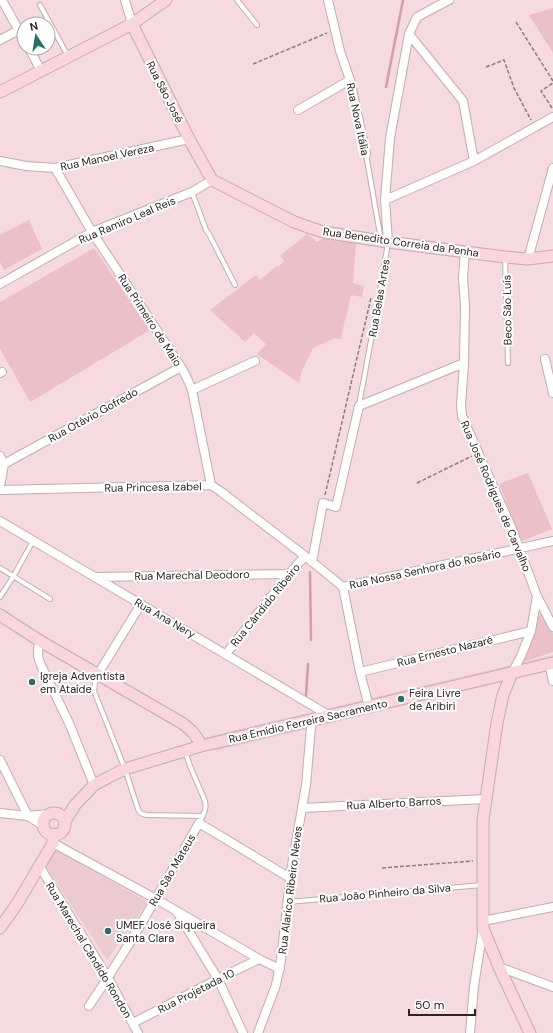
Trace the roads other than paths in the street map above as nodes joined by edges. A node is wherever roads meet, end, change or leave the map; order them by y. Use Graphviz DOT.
graph roads {
  1 [pos="2,0"];
  2 [pos="125,0"];
  3 [pos="166,0"];
  4 [pos="237,0"];
  5 [pos="328,0"];
  6 [pos="449,0"];
  7 [pos="40,5"];
  8 [pos="132,24"];
  9 [pos="16,25"];
  10 [pos="257,25"];
  11 [pos="16,32"];
  12 [pos="409,34"];
  13 [pos="0,40"];
  14 [pos="33,56"];
  15 [pos="68,57"];
  16 [pos="41,70"];
  17 [pos="350,80"];
  18 [pos="0,92"];
  19 [pos="298,110"];
  20 [pos="553,117"];
  21 [pos="189,139"];
  22 [pos="366,154"];
  23 [pos="0,161"];
  24 [pos="474,161"];
  25 [pos="54,168"];
  26 [pos="553,168"];
  27 [pos="212,180"];
  28 [pos="192,192"];
  29 [pos="385,200"];
  30 [pos="92,232"];
  31 [pos="385,241"];
  32 [pos="465,251"];
  33 [pos="505,256"];
  34 [pos="553,256"];
  35 [pos="528,259"];
  36 [pos="0,284"];
  37 [pos="235,285"];
  38 [pos="545,358"];
  39 [pos="255,361"];
  40 [pos="464,362"];
  41 [pos="508,363"];
  42 [pos="181,367"];
  43 [pos="192,390"];
  44 [pos="553,393"];
  45 [pos="359,406"];
  46 [pos="0,456"];
  47 [pos="4,464"];
  48 [pos="211,485"];
  49 [pos="0,486"];
  50 [pos="0,490"];
  51 [pos="0,521"];
  52 [pos="34,540"];
  53 [pos="553,541"];
  54 [pos="520,548"];
  55 [pos="305,556"];
  56 [pos="312,562"];
  57 [pos="0,568"];
  58 [pos="289,574"];
  59 [pos="13,577"];
  60 [pos="94,577"];
  61 [pos="343,587"];
  62 [pos="537,596"];
  63 [pos="0,597"];
  64 [pos="50,599"];
  65 [pos="141,604"];
  66 [pos="0,615"];
  67 [pos="547,615"];
  68 [pos="534,617"];
  69 [pos="553,627"];
  70 [pos="531,631"];
  71 [pos="40,641"];
  72 [pos="226,654"];
  73 [pos="551,664"];
  74 [pos="360,672"];
  75 [pos="512,673"];
  76 [pos="98,674"];
  77 [pos="553,681"];
  78 [pos="369,707"];
  79 [pos="330,716"];
  80 [pos="311,720"];
  81 [pos="202,746"];
  82 [pos="185,751"];
  83 [pos="0,760"];
  84 [pos="125,770"];
  85 [pos="94,785"];
  86 [pos="486,799"];
  87 [pos="74,805"];
  88 [pos="302,808"];
  89 [pos="52,814"];
  90 [pos="1,815"];
  91 [pos="28,816"];
  92 [pos="201,820"];
  93 [pos="65,821"];
  94 [pos="44,826"];
  95 [pos="53,839"];
  96 [pos="40,867"];
  97 [pos="290,878"];
  98 [pos="483,885"];
  99 [pos="156,899"];
  100 [pos="287,902"];
  101 [pos="553,907"];
  102 [pos="177,911"];
  103 [pos="483,925"];
  104 [pos="0,928"];
  105 [pos="259,959"];
  106 [pos="500,967"];
  107 [pos="280,969"];
  108 [pos="108,978"];
  109 [pos="218,979"];
  110 [pos="553,987"];
  111 [pos="89,1006"];
  112 [pos="132,1024"];
  113 [pos="138,1033"];
  114 [pos="243,1033"];
  115 [pos="258,1033"];
  116 [pos="470,1033"];
  117 [pos="530,1033"];
  1 -- 9 [label="street"];
  2 -- 8 [label="street, Rua São José"];
  3 -- 8 [label="street"];
  4 -- 10 [label="lane"];
  5 -- 17 [label="street, Rua Nova Itália"];
  6 -- 12 [label="street, Rua Belas Artes"];
  7 -- 15 [label="lane"];
  8 -- 15 [label="street"];
  8 -- 21 [label="street, Rua São José"];
  11 -- 13 [label="street"];
  12 -- 24 [label="street"];
  12 -- 29 [label="street, Rua Belas Artes"];
  14 -- 16 [label="street"];
  15 -- 16 [label="street"];
  16 -- 18 [label="street"];
  17 -- 19 [label="street"];
  17 -- 22 [label="street, Rua Nova Itália"];
  20 -- 24 [label="street"];
  21 -- 25 [label="street, Rua Manoel Vereza"];
  21 -- 27 [label="street, Rua São José"];
  22 -- 31 [label="lane, Rua Nova Itália"];
  23 -- 25 [label="street, Rua Manoel Vereza"];
  24 -- 29 [label="street"];
  25 -- 30 [label="street, Rua Primeiro de Maio"];
  26 -- 35 [label="street"];
  27 -- 28 [label="street, Rua Ramiro Leal Reis"];
  27 -- 31 [label="street, Rua Benedito Correia da Penha"];
  28 -- 30 [label="street, Rua Ramiro Leal Reis"];
  28 -- 37 [label="lane"];
  29 -- 31 [label="street, Rua Belas Artes"];
  30 -- 36 [label="street, Rua Ramiro Leal Reis"];
  30 -- 42 [label="street, Rua Primeiro de Maio"];
  31 -- 32 [label="street, Rua Benedito Correia da Penha"];
  31 -- 45 [label="lane, Rua Belas Artes"];
  32 -- 33 [label="street, Rua Benedito Correia da Penha"];
  32 -- 40 [label="street, Rua José Rodrigues de Carvalho"];
  33 -- 35 [label="street, Rua Benedito Correia da Penha"];
  33 -- 41 [label="lane, Beco São Luís"];
  34 -- 35 [label="street, Rua Benedito Correia da Penha"];
  38 -- 44 [label="street"];
  39 -- 43 [label="street"];
  40 -- 45 [label="street"];
  40 -- 54 [label="street, Rua José Rodrigues de Carvalho"];
  42 -- 43 [label="street, Rua Primeiro de Maio"];
  42 -- 47 [label="street, Rua Otávio Gofredo"];
  43 -- 48 [label="street, Rua Primeiro de Maio"];
  45 -- 56 [label="street, Rua Belas Artes"];
  46 -- 47 [label="street"];
  47 -- 49 [label="street"];
  48 -- 50 [label="street, Rua Princesa Izabel"];
  48 -- 55 [label="street, Rua Princesa Izabel"];
  51 -- 52 [label="street, Rua Ana Nery"];
  52 -- 59 [label="lane"];
  52 -- 60 [label="street, Rua Ana Nery"];
  53 -- 54 [label="street, Rua Nossa Senhora do Rosário"];
  54 -- 61 [label="street, Rua Nossa Senhora do Rosário"];
  54 -- 62 [label="street, Rua José Rodrigues de Carvalho"];
  55 -- 56 [label="street, Rua Princesa Izabel"];
  55 -- 58 [label="street, Rua Cândido Ribeiro"];
  56 -- 61 [label="street, Rua Princesa Izabel"];
  57 -- 59 [label="lane"];
  58 -- 60 [label="street, Rua Marechal Deodoro"];
  58 -- 72 [label="street, Rua Cândido Ribeiro"];
  59 -- 63 [label="lane"];
  59 -- 64 [label="lane"];
  60 -- 65 [label="street, Rua Ana Nery"];
  61 -- 74 [label="street"];
  62 -- 67 [label="street, Rua José Rodrigues de Carvalho"];
  62 -- 68 [label="street, Rua José Rodrigues de Carvalho"];
  65 -- 72 [label="street, Rua Ana Nery"];
  65 -- 76 [label="street"];
  66 -- 71 [label="street"];
  67 -- 68 [label="street"];
  67 -- 69 [label="street, Rua José Rodrigues de Carvalho"];
  68 -- 70 [label="street, Rua José Rodrigues de Carvalho"];
  70 -- 74 [label="street, Rua Ernesto Nazaré"];
  70 -- 75 [label="street, Rua José Rodrigues de Carvalho"];
  71 -- 76 [label="street"];
  71 -- 85 [label="street"];
  72 -- 79 [label="street, Rua Ana Nery"];
  73 -- 75 [label="street, Rua Emídio Ferreira Sacramento"];
  73 -- 77 [label="street"];
  74 -- 78 [label="street"];
  75 -- 78 [label="street, Rua Emídio Ferreira Sacramento"];
  75 -- 86 [label="street"];
  76 -- 81 [label="street"];
  76 -- 84 [label="lane"];
  78 -- 79 [label="street, Rua Emídio Ferreira Sacramento"];
  79 -- 80 [label="street, Rua Emídio Ferreira Sacramento"];
  80 -- 81 [label="street, Rua Emídio Ferreira Sacramento"];
  80 -- 88 [label="street, Rua Alarico Ribeiro Neves"];
  81 -- 82 [label="street, Rua Emídio Ferreira Sacramento"];
  82 -- 84 [label="street, Rua Emídio Ferreira Sacramento"];
  82 -- 92 [label="lane"];
  83 -- 91 [label="street"];
  84 -- 85 [label="street, Rua Emídio Ferreira Sacramento"];
  84 -- 92 [label="lane"];
  85 -- 87 [label="street, Rua Emídio Ferreira Sacramento"];
  86 -- 88 [label="street, Rua Alberto Barros"];
  86 -- 98 [label="street"];
  87 -- 89 [label="street, Rua Emídio Ferreira Sacramento"];
  87 -- 93 [label="street, Rua Emídio Ferreira Sacramento"];
  88 -- 97 [label="street, Rua Alarico Ribeiro Neves"];
  89 -- 91 [label="street"];
  89 -- 93 [label="street"];
  89 -- 94 [label="street"];
  90 -- 91 [label="street"];
  91 -- 94 [label="street"];
  92 -- 97 [label="street, Rua São Mateus"];
  92 -- 99 [label="street, Rua São Mateus"];
  93 -- 95 [label="street"];
  94 -- 95 [label="street"];
  95 -- 96 [label="street"];
  95 -- 99 [label="street"];
  96 -- 104 [label="street"];
  96 -- 108 [label="street, Rua Marechal Cândido Rondon"];
  97 -- 100 [label="street, Rua Alarico Ribeiro Neves"];
  98 -- 100 [label="lane, Rua João Pinheiro da Silva"];
  98 -- 103 [label="street"];
  99 -- 102 [label="street"];
  99 -- 108 [label="street, Rua São Mateus"];
  100 -- 107 [label="street, Rua Alarico Ribeiro Neves"];
  101 -- 103 [label="street"];
  102 -- 105 [label="street"];
  102 -- 109 [label="street"];
  103 -- 106 [label="street"];
  103 -- 116 [label="street"];
  105 -- 107 [label="street"];
  105 -- 109 [label="street, Rua Projetada 10"];
  106 -- 110 [label="street"];
  106 -- 117 [label="street"];
  107 -- 115 [label="street, Rua Alarico Ribeiro Neves"];
  108 -- 111 [label="street, Rua São Mateus"];
  108 -- 112 [label="street, Rua Marechal Cândido Rondon"];
  109 -- 112 [label="street, Rua Projetada 10"];
  109 -- 114 [label="street"];
  112 -- 113 [label="street, Rua Marechal Cândido Rondon"];
}
